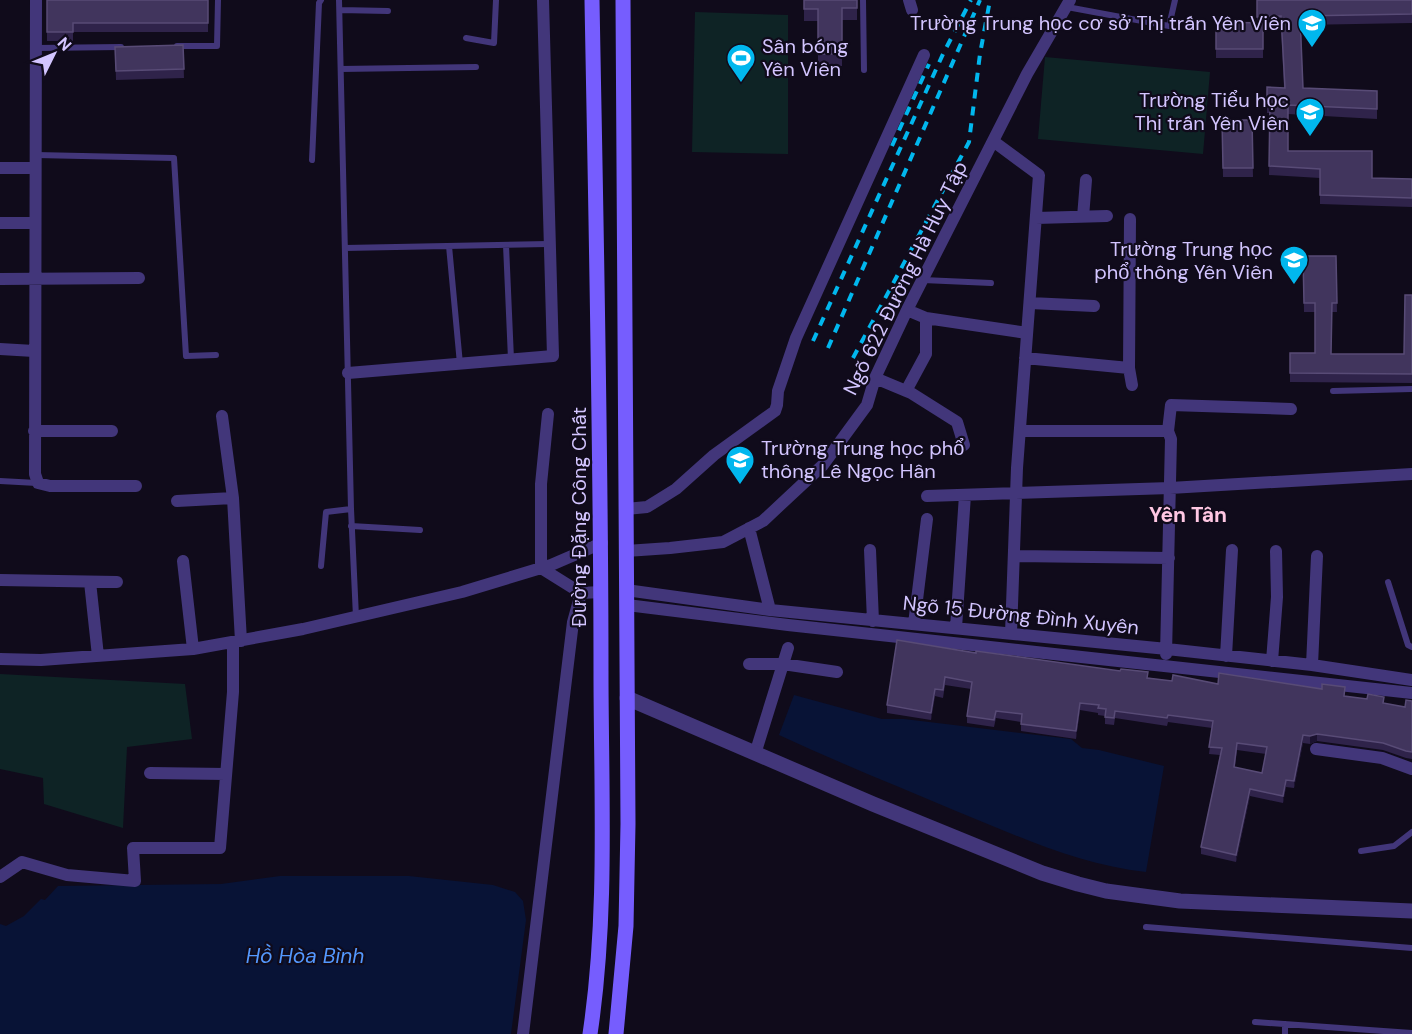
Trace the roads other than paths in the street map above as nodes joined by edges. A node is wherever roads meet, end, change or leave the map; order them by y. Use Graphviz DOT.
graph roads {
  1 [pos="36,0"];
  2 [pos="218,0"];
  3 [pos="321,0"];
  4 [pos="339,0"];
  5 [pos="496,0"];
  6 [pos="543,0"];
  7 [pos="592,0"];
  8 [pos="623,0"];
  9 [pos="863,0"];
  10 [pos="1175,0"];
  11 [pos="1068,4"];
  12 [pos="340,10"];
  13 [pos="388,11"];
  14 [pos="466,38"];
  15 [pos="172,46"];
  16 [pos="127,47"];
  17 [pos="36,48"];
  18 [pos="924,55"];
  19 [pos="476,67"];
  20 [pos="341,69"];
  21 [pos="864,70"];
  22 [pos="993,141"];
  23 [pos="312,160"];
  24 [pos="35,162"];
  25 [pos="0,168"];
  26 [pos="1086,180"];
  27 [pos="1083,216"];
  28 [pos="1107,216"];
  29 [pos="1036,218"];
  30 [pos="1130,219"];
  31 [pos="35,223"];
  32 [pos="0,224"];
  33 [pos="548,244"];
  34 [pos="506,245"];
  35 [pos="449,246"];
  36 [pos="345,248"];
  37 [pos="140,278"];
  38 [pos="0,279"];
  39 [pos="35,280"];
  40 [pos="922,280"];
  41 [pos="991,283"];
  42 [pos="1030,303"];
  43 [pos="1094,306"];
  44 [pos="907,310"];
  45 [pos="926,318"];
  46 [pos="1027,333"];
  47 [pos="0,349"];
  48 [pos="34,351"];
  49 [pos="216,355"];
  50 [pos="1025,358"];
  51 [pos="511,359"];
  52 [pos="460,364"];
  53 [pos="1129,368"];
  54 [pos="348,373"];
  55 [pos="875,378"];
  56 [pos="1132,385"];
  57 [pos="1412,389"];
  58 [pos="906,391"];
  59 [pos="1333,391"];
  60 [pos="1291,410"];
  61 [pos="548,414"];
  62 [pos="222,416"];
  63 [pos="34,431"];
  64 [pos="112,431"];
  65 [pos="1020,431"];
  66 [pos="1168,431"];
  67 [pos="964,445"];
  68 [pos="1412,474"];
  69 [pos="0,481"];
  70 [pos="38,483"];
  71 [pos="136,486"];
  72 [pos="1170,488"];
  73 [pos="1016,494"];
  74 [pos="601,495"];
  75 [pos="965,495"];
  76 [pos="927,496"];
  77 [pos="233,498"];
  78 [pos="177,501"];
  79 [pos="626,501"];
  80 [pos="351,509"];
  81 [pos="927,519"];
  82 [pos="351,526"];
  83 [pos="749,528"];
  84 [pos="420,531"];
  85 [pos="602,543"];
  86 [pos="870,549"];
  87 [pos="1232,550"];
  88 [pos="1276,550"];
  89 [pos="626,551"];
  90 [pos="1014,556"];
  91 [pos="1317,556"];
  92 [pos="1168,558"];
  93 [pos="183,561"];
  94 [pos="321,566"];
  95 [pos="541,568"];
  96 [pos="0,580"];
  97 [pos="90,582"];
  98 [pos="117,582"];
  99 [pos="1388,582"];
  100 [pos="601,592"];
  101 [pos="581,593"];
  102 [pos="627,597"];
  103 [pos="770,610"];
  104 [pos="356,617"];
  105 [pos="873,621"];
  106 [pos="899,623"];
  107 [pos="914,624"];
  108 [pos="956,628"];
  109 [pos="1011,633"];
  110 [pos="897,637"];
  111 [pos="237,641"];
  112 [pos="1412,647"];
  113 [pos="788,648"];
  114 [pos="193,649"];
  115 [pos="1167,649"];
  116 [pos="98,656"];
  117 [pos="1226,656"];
  118 [pos="0,658"];
  119 [pos="1272,661"];
  120 [pos="749,664"];
  121 [pos="783,664"];
  122 [pos="1312,665"];
  123 [pos="1166,666"];
  124 [pos="837,672"];
  125 [pos="1412,680"];
  126 [pos="1412,693"];
  127 [pos="601,696"];
  128 [pos="627,698"];
  129 [pos="1316,749"];
  130 [pos="755,754"];
  131 [pos="1412,769"];
  132 [pos="150,773"];
  133 [pos="226,774"];
  134 [pos="1412,832"];
  135 [pos="1361,851"];
  136 [pos="0,877"];
  137 [pos="1412,911"];
  138 [pos="1146,927"];
  139 [pos="1412,948"];
  140 [pos="1255,1022"];
  141 [pos="1286,1024"];
  142 [pos="1412,1033"];
  143 [pos="523,1034"];
  144 [pos="590,1034"];
  145 [pos="616,1034"];
  146 [pos="1285,1034"];
  1 -- 17 [label="street"];
  2 -- 15 [label="lane"];
  3 -- 23 [label="lane"];
  4 -- 12 [label="lane"];
  5 -- 14 [label="lane"];
  6 -- 33 [label="street"];
  7 -- 74 [label="main road, Đường Đặng Công Chất"];
  8 -- 79 [label="main road"];
  9 -- 21 [label="lane"];
  10 -- 11 [label="lane"];
  11 -- 22 [label="street, Ngõ 622 Đường Hà Huy Tập"];
  12 -- 13 [label="lane"];
  12 -- 20 [label="lane"];
  16 -- 17 [label="lane"];
  17 -- 24 [label="street"];
  18 -- 79 [label="street"];
  19 -- 20 [label="lane"];
  20 -- 36 [label="lane"];
  22 -- 29 [label="street"];
  22 -- 40 [label="street, Ngõ 622 Đường Hà Huy Tập"];
  24 -- 25 [label="street"];
  24 -- 31 [label="street"];
  24 -- 49 [label="lane"];
  26 -- 27 [label="street"];
  27 -- 28 [label="street"];
  27 -- 29 [label="street"];
  29 -- 42 [label="street"];
  30 -- 53 [label="street"];
  31 -- 32 [label="street"];
  31 -- 39 [label="street"];
  33 -- 34 [label="lane"];
  33 -- 51 [label="street"];
  34 -- 35 [label="lane"];
  34 -- 51 [label="lane"];
  35 -- 36 [label="lane"];
  35 -- 52 [label="lane"];
  36 -- 54 [label="lane"];
  37 -- 39 [label="street"];
  38 -- 39 [label="street"];
  39 -- 48 [label="street"];
  40 -- 41 [label="lane"];
  40 -- 44 [label="street, Ngõ 622 Đường Hà Huy Tập"];
  42 -- 43 [label="street"];
  42 -- 46 [label="street"];
  44 -- 45 [label="street"];
  44 -- 55 [label="street, Ngõ 622 Đường Hà Huy Tập"];
  45 -- 46 [label="street"];
  45 -- 58 [label="street"];
  46 -- 50 [label="street"];
  47 -- 48 [label="street"];
  48 -- 63 [label="street"];
  50 -- 53 [label="street"];
  50 -- 65 [label="street"];
  51 -- 52 [label="street"];
  52 -- 54 [label="street"];
  53 -- 56 [label="street"];
  54 -- 80 [label="lane"];
  55 -- 58 [label="street"];
  55 -- 83 [label="street, Ngõ 622 Đường Hà Huy Tập"];
  57 -- 59 [label="lane"];
  58 -- 67 [label="street"];
  60 -- 66 [label="street"];
  61 -- 95 [label="street"];
  62 -- 77 [label="street"];
  63 -- 64 [label="street"];
  63 -- 70 [label="street"];
  65 -- 66 [label="street"];
  65 -- 73 [label="street"];
  66 -- 72 [label="street"];
  68 -- 72 [label="street"];
  69 -- 70 [label="lane"];
  70 -- 71 [label="street"];
  72 -- 73 [label="street"];
  72 -- 92 [label="street"];
  73 -- 75 [label="street"];
  73 -- 90 [label="street"];
  74 -- 79 [label="main road"];
  74 -- 85 [label="main road, Đường Đặng Công Chất"];
  75 -- 76 [label="street"];
  75 -- 108 [label="street"];
  77 -- 78 [label="street"];
  77 -- 111 [label="street"];
  79 -- 89 [label="main road"];
  80 -- 82 [label="lane"];
  80 -- 94 [label="lane"];
  81 -- 107 [label="street"];
  82 -- 84 [label="lane"];
  82 -- 104 [label="lane"];
  83 -- 89 [label="street, Ngõ 622 Đường Hà Huy Tập"];
  83 -- 103 [label="street"];
  85 -- 95 [label="street"];
  85 -- 100 [label="main road, Đường Đặng Công Chất"];
  86 -- 105 [label="street"];
  87 -- 117 [label="street"];
  88 -- 119 [label="street"];
  89 -- 102 [label="main road"];
  90 -- 92 [label="street"];
  90 -- 109 [label="street"];
  91 -- 122 [label="street"];
  92 -- 115 [label="street"];
  93 -- 114 [label="street"];
  95 -- 101 [label="street"];
  95 -- 104 [label="street"];
  96 -- 97 [label="street"];
  97 -- 98 [label="street"];
  97 -- 116 [label="street"];
  99 -- 112 [label="lane"];
  100 -- 101 [label="street"];
  100 -- 127 [label="main road, Đường Đặng Công Chất"];
  101 -- 143 [label="street"];
  102 -- 103 [label="street, Ngõ 15 Đường Đình Xuyên"];
  102 -- 110 [label="street, Ngõ 15 Đường Đình Xuyên"];
  102 -- 128 [label="main road"];
  103 -- 105 [label="street, Ngõ 15 Đường Đình Xuyên"];
  104 -- 111 [label="street"];
  105 -- 106 [label="street, Ngõ 15 Đường Đình Xuyên"];
  106 -- 107 [label="street, Ngõ 15 Đường Đình Xuyên"];
  106 -- 110 [label="street"];
  107 -- 108 [label="street, Ngõ 15 Đường Đình Xuyên"];
  108 -- 109 [label="street, Ngõ 15 Đường Đình Xuyên"];
  109 -- 115 [label="street, Ngõ 15 Đường Đình Xuyên"];
  110 -- 123 [label="street, Ngõ 15 Đường Đình Xuyên"];
  111 -- 114 [label="street"];
  111 -- 133 [label="street"];
  113 -- 121 [label="street"];
  114 -- 116 [label="street"];
  115 -- 117 [label="street, Ngõ 15 Đường Đình Xuyên"];
  115 -- 123 [label="street"];
  116 -- 118 [label="street"];
  117 -- 119 [label="street, Ngõ 15 Đường Đình Xuyên"];
  119 -- 122 [label="street, Ngõ 15 Đường Đình Xuyên"];
  120 -- 121 [label="street"];
  121 -- 124 [label="street"];
  121 -- 130 [label="street"];
  122 -- 125 [label="street, Ngõ 15 Đường Đình Xuyên"];
  123 -- 126 [label="street, Ngõ 15 Đường Đình Xuyên"];
  127 -- 128 [label="main road"];
  127 -- 144 [label="main road, Đường Đặng Công Chất"];
  128 -- 130 [label="street"];
  128 -- 145 [label="main road"];
  129 -- 131 [label="street"];
  130 -- 137 [label="street"];
  132 -- 133 [label="street"];
  133 -- 136 [label="street"];
  134 -- 135 [label="lane"];
  138 -- 139 [label="lane"];
  140 -- 141 [label="lane"];
  141 -- 142 [label="lane"];
  141 -- 146 [label="lane"];
}
